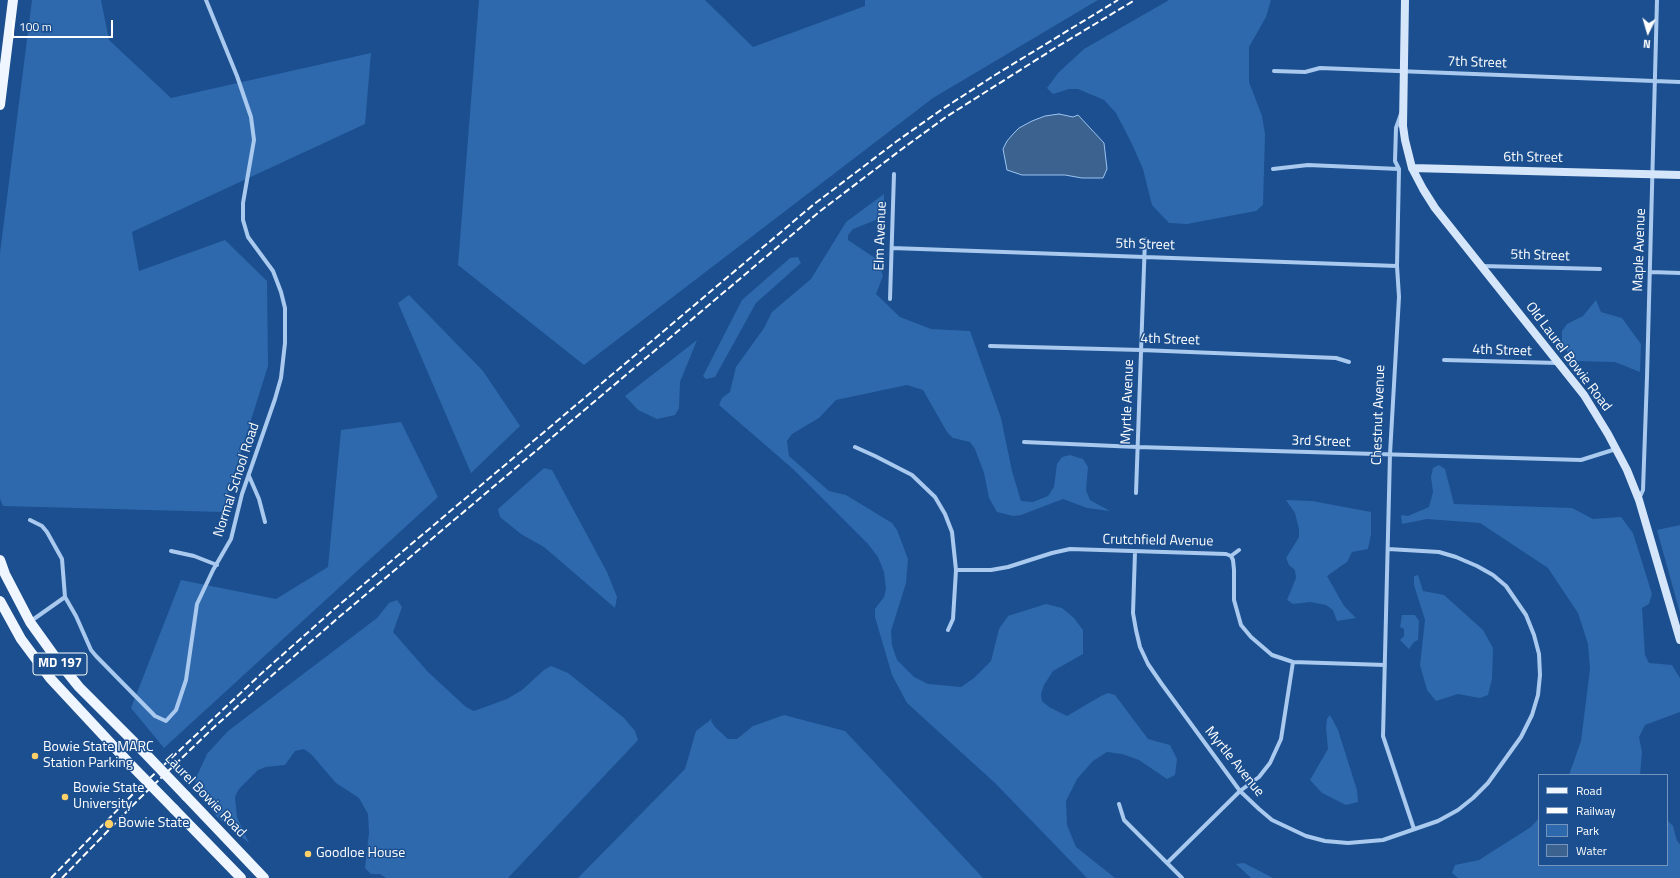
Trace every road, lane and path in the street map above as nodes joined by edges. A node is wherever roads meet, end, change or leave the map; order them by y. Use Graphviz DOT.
graph roads {
  1 [pos="13,0"];
  2 [pos="206,0"];
  3 [pos="1406,0"];
  4 [pos="1656,0"];
  5 [pos="1274,71"];
  6 [pos="1404,71"];
  7 [pos="1655,81"];
  8 [pos="1680,82"];
  9 [pos="0,105"];
  10 [pos="1403,109"];
  11 [pos="1273,168"];
  12 [pos="1412,168"];
  13 [pos="1399,169"];
  14 [pos="894,174"];
  15 [pos="1653,174"];
  16 [pos="1680,175"];
  17 [pos="1145,239"];
  18 [pos="892,248"];
  19 [pos="1143,256"];
  20 [pos="1397,266"];
  21 [pos="1480,266"];
  22 [pos="1600,269"];
  23 [pos="1651,272"];
  24 [pos="1680,272"];
  25 [pos="890,299"];
  26 [pos="990,346"];
  27 [pos="1140,350"];
  28 [pos="1444,360"];
  29 [pos="1349,362"];
  30 [pos="1559,363"];
  31 [pos="1024,442"];
  32 [pos="1137,447"];
  33 [pos="855,448"];
  34 [pos="1616,449"];
  35 [pos="1390,454"];
  36 [pos="249,476"];
  37 [pos="1136,493"];
  38 [pos="1639,500"];
  39 [pos="30,520"];
  40 [pos="265,522"];
  41 [pos="1388,549"];
  42 [pos="171,550"];
  43 [pos="1239,550"];
  44 [pos="1135,552"];
  45 [pos="1231,556"];
  46 [pos="0,560"];
  47 [pos="217,565"];
  48 [pos="956,570"];
  49 [pos="65,597"];
  50 [pos="0,601"];
  51 [pos="30,622"];
  52 [pos="948,630"];
  53 [pos="1680,640"];
  54 [pos="1293,662"];
  55 [pos="1384,665"];
  56 [pos="1240,791"];
  57 [pos="1119,804"];
  58 [pos="1414,829"];
  59 [pos="1168,863"];
  60 [pos="241,878"];
  61 [pos="264,878"];
  62 [pos="1182,878"];
  1 -- 9 [label="main road"];
  2 -- 36 [label="street, Normal School Road"];
  3 -- 6 [label="street, Chestnut Avenue"];
  4 -- 7 [label="street, Maple Avenue"];
  5 -- 6 [label="street, 7th Street"];
  6 -- 7 [label="street, 7th Street"];
  6 -- 10 [label="street, Chestnut Avenue"];
  7 -- 8 [label="street, 7th Street"];
  7 -- 15 [label="street, Maple Avenue"];
  10 -- 12 [label="street, Old Laurel Bowie Road"];
  10 -- 13 [label="street, Chestnut Avenue"];
  11 -- 13 [label="street"];
  12 -- 15 [label="street, 6th Street"];
  12 -- 21 [label="street, Old Laurel Bowie Road"];
  13 -- 20 [label="street, Chestnut Avenue"];
  14 -- 18 [label="street, Elm Avenue"];
  15 -- 16 [label="street, 6th Street"];
  15 -- 23 [label="street, Maple Avenue"];
  17 -- 19 [label="street, Myrtle Avenue"];
  18 -- 19 [label="street, 5th Street"];
  18 -- 25 [label="street, Elm Avenue"];
  19 -- 20 [label="street, 5th Street"];
  19 -- 27 [label="street, Myrtle Avenue"];
  20 -- 35 [label="street, Chestnut Avenue"];
  21 -- 22 [label="street, 5th Street"];
  21 -- 30 [label="street, Old Laurel Bowie Road"];
  23 -- 24 [label="street"];
  23 -- 38 [label="street, Maple Avenue"];
  26 -- 27 [label="street, 4th Street"];
  27 -- 29 [label="street, 4th Street"];
  27 -- 32 [label="street, Myrtle Avenue"];
  28 -- 30 [label="street, 4th Street"];
  30 -- 34 [label="street, Old Laurel Bowie Road"];
  31 -- 32 [label="street, 3rd Street"];
  32 -- 35 [label="street, 3rd Street"];
  32 -- 37 [label="street, Myrtle Avenue"];
  33 -- 48 [label="street"];
  34 -- 35 [label="street, 3rd Street"];
  34 -- 38 [label="street, Old Laurel Bowie Road"];
  35 -- 41 [label="street, Chestnut Avenue"];
  36 -- 40 [label="street"];
  36 -- 47 [label="street, Normal School Road"];
  38 -- 53 [label="street, Old Laurel Bowie Road"];
  39 -- 49 [label="street, Normal School Road"];
  41 -- 55 [label="street, Chestnut Avenue"];
  41 -- 58 [label="street, Myrtle Avenue"];
  42 -- 47 [label="street"];
  43 -- 45 [label="street"];
  44 -- 45 [label="street, Crutchfield Avenue"];
  44 -- 48 [label="street, Crutchfield Avenue"];
  44 -- 56 [label="street, Myrtle Avenue"];
  45 -- 54 [label="street, Crutchfield Avenue"];
  46 -- 51 [label="main road, Laurel Bowie Road / MD 197"];
  47 -- 49 [label="street, Normal School Road"];
  48 -- 52 [label="street"];
  49 -- 51 [label="street"];
  50 -- 60 [label="main road, MD 197, bridge"];
  51 -- 61 [label="main road, Laurel Bowie Road / MD 197, bridge"];
  54 -- 55 [label="street, Crutchfield Avenue"];
  54 -- 56 [label="street"];
  55 -- 58 [label="street, Chestnut Avenue"];
  56 -- 58 [label="street, Myrtle Avenue"];
  56 -- 59 [label="street"];
  57 -- 59 [label="street"];
  59 -- 62 [label="street"];
}
